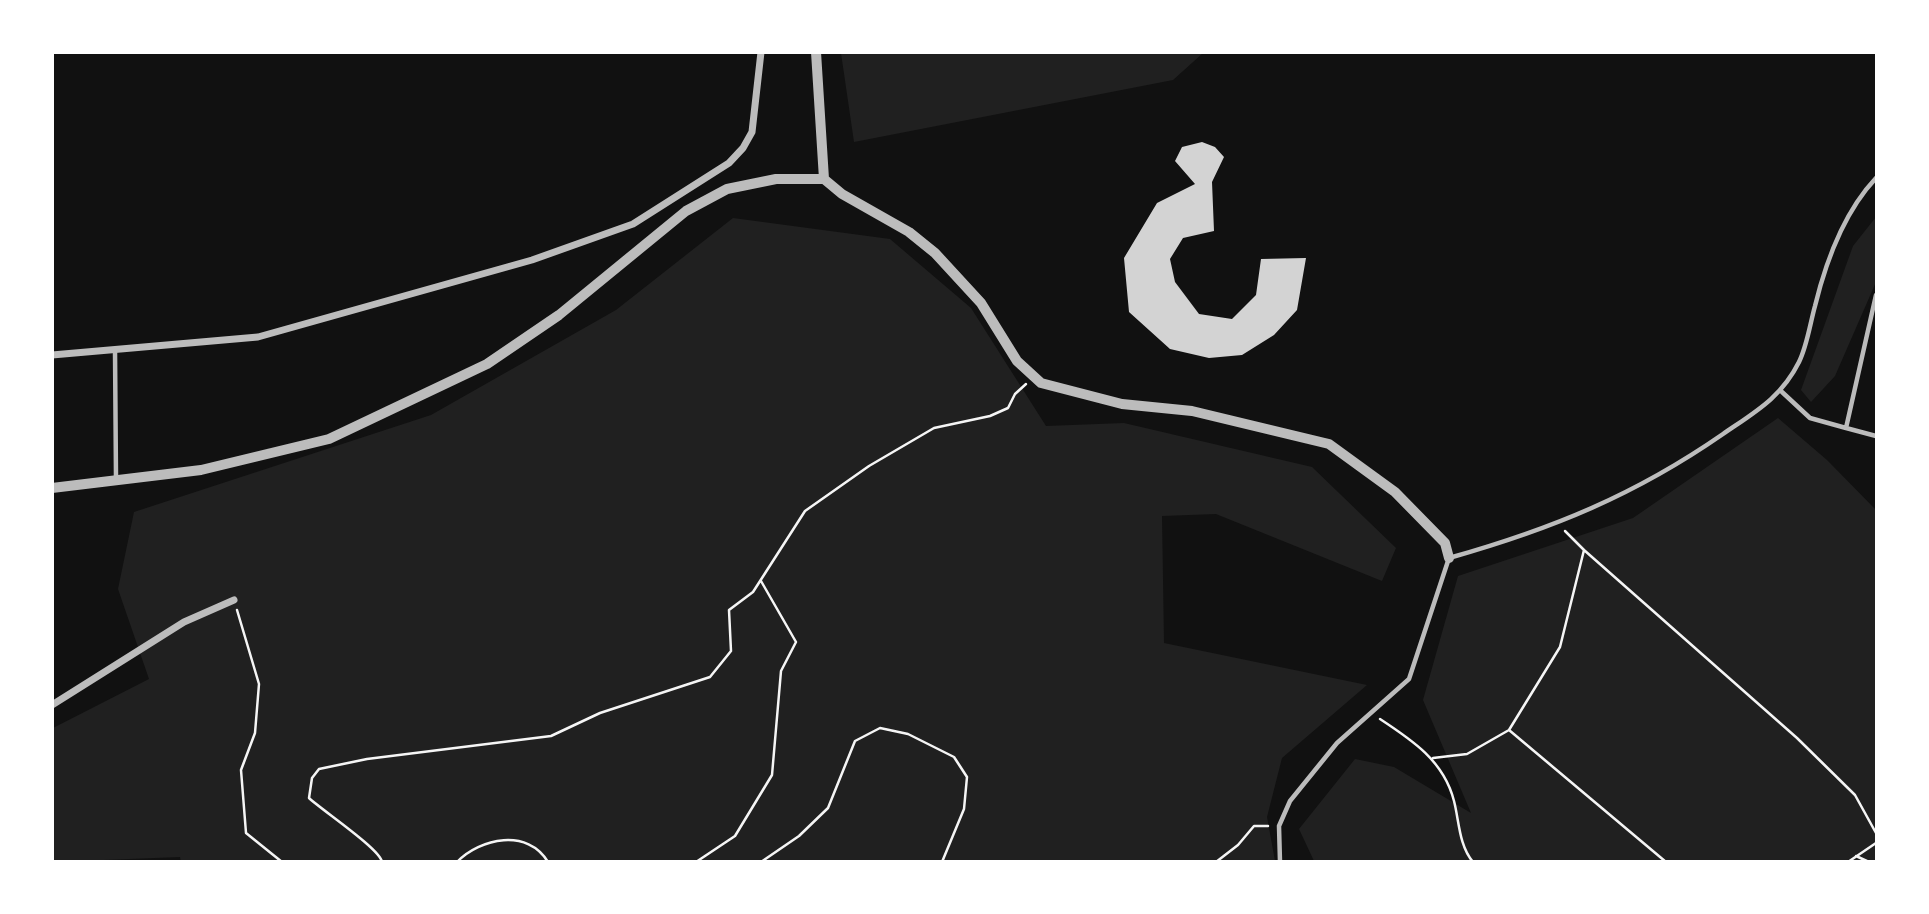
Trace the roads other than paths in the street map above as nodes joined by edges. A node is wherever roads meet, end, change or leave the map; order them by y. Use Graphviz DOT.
graph roads {
  1 [pos="761,52"];
  2 [pos="816,52"];
  3 [pos="1877,178"];
  4 [pos="824,179"];
  5 [pos="1877,295"];
  6 [pos="115,350"];
  7 [pos="52,355"];
  8 [pos="1782,392"];
  9 [pos="1846,428"];
  10 [pos="1877,436"];
  11 [pos="116,479"];
  12 [pos="52,488"];
  13 [pos="1449,558"];
  14 [pos="234,600"];
  15 [pos="52,705"];
  16 [pos="1280,862"];
  1 -- 6 [label="street"];
  2 -- 4 [label="street"];
  3 -- 8 [label="lane"];
  4 -- 11 [label="street"];
  4 -- 13 [label="street"];
  5 -- 9 [label="lane"];
  6 -- 7 [label="street"];
  6 -- 11 [label="lane"];
  8 -- 9 [label="lane"];
  8 -- 13 [label="lane"];
  9 -- 10 [label="lane"];
  11 -- 12 [label="street"];
  13 -- 16 [label="lane"];
  14 -- 15 [label="street"];
}
